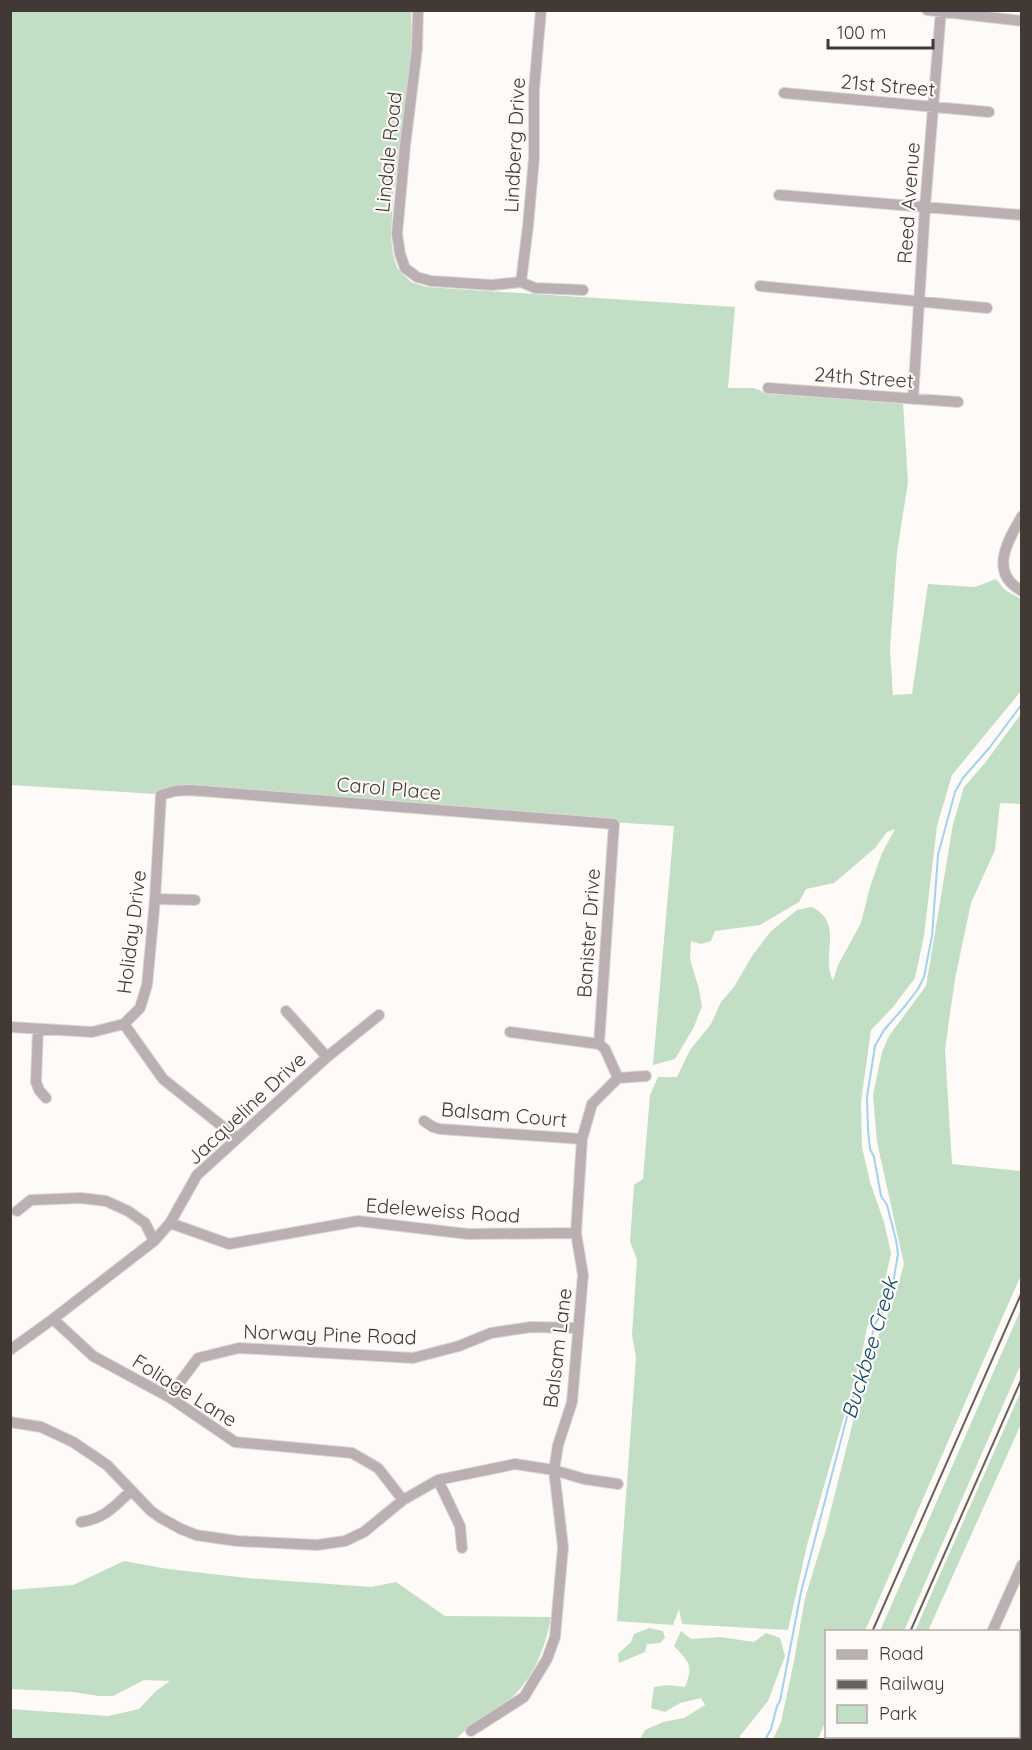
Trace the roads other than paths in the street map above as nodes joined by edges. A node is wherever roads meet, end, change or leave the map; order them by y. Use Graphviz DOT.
graph roads {
  1 [pos="418,10"];
  2 [pos="541,10"];
  3 [pos="927,10"];
  4 [pos="941,11"];
  5 [pos="1022,21"];
  6 [pos="784,93"];
  7 [pos="933,107"];
  8 [pos="989,112"];
  9 [pos="779,195"];
  10 [pos="925,207"];
  11 [pos="1022,215"];
  12 [pos="521,282"];
  13 [pos="760,286"];
  14 [pos="583,290"];
  15 [pos="919,301"];
  16 [pos="987,308"];
  17 [pos="768,388"];
  18 [pos="913,399"];
  19 [pos="958,402"];
  20 [pos="1022,516"];
  21 [pos="1022,591"];
  22 [pos="161,795"];
  23 [pos="614,824"];
  24 [pos="155,898"];
  25 [pos="195,900"];
  26 [pos="286,1011"];
  27 [pos="379,1015"];
  28 [pos="124,1024"];
  29 [pos="10,1027"];
  30 [pos="38,1029"];
  31 [pos="510,1032"];
  32 [pos="599,1044"];
  33 [pos="327,1057"];
  34 [pos="646,1076"];
  35 [pos="618,1078"];
  36 [pos="46,1098"];
  37 [pos="424,1120"];
  38 [pos="237,1138"];
  39 [pos="582,1139"];
  40 [pos="17,1211"];
  41 [pos="170,1223"];
  42 [pos="576,1233"];
  43 [pos="154,1241"];
  44 [pos="53,1319"];
  45 [pos="578,1328"];
  46 [pos="10,1350"];
  47 [pos="169,1397"];
  48 [pos="10,1422"];
  49 [pos="554,1470"];
  50 [pos="438,1480"];
  51 [pos="618,1484"];
  52 [pos="131,1491"];
  53 [pos="403,1500"];
  54 [pos="81,1522"];
  55 [pos="462,1548"];
  56 [pos="1022,1565"];
  57 [pos="1019,1577"];
  58 [pos="993,1630"];
  59 [pos="471,1731"];
  1 -- 12 [label="street, Lindale Road"];
  2 -- 12 [label="street, Lindberg Drive"];
  3 -- 4 [label="street"];
  4 -- 5 [label="street"];
  4 -- 7 [label="street, Reed Avenue"];
  6 -- 7 [label="street, 21st Street"];
  7 -- 8 [label="street, 21st Street"];
  7 -- 10 [label="street, Reed Avenue"];
  9 -- 10 [label="street"];
  10 -- 11 [label="street"];
  10 -- 15 [label="street, Reed Avenue"];
  12 -- 14 [label="street"];
  13 -- 15 [label="street"];
  15 -- 16 [label="street"];
  15 -- 18 [label="street, Reed Avenue"];
  17 -- 18 [label="street, 24th Street"];
  18 -- 19 [label="street, 24th Street"];
  20 -- 21 [label="street"];
  22 -- 23 [label="street, Carol Place"];
  22 -- 24 [label="street, Holiday Drive"];
  23 -- 32 [label="street, Banister Drive"];
  24 -- 25 [label="street"];
  24 -- 28 [label="street, Holiday Drive"];
  26 -- 33 [label="street"];
  27 -- 33 [label="street, Jacqueline Drive"];
  28 -- 30 [label="street"];
  28 -- 38 [label="street"];
  29 -- 30 [label="street"];
  30 -- 36 [label="street"];
  31 -- 32 [label="street"];
  32 -- 35 [label="street"];
  33 -- 38 [label="street, Jacqueline Drive"];
  34 -- 35 [label="street"];
  35 -- 39 [label="street, Balsam Lane"];
  37 -- 39 [label="street, Balsam Court"];
  38 -- 41 [label="street, Jacqueline Drive"];
  39 -- 42 [label="street, Balsam Lane"];
  40 -- 43 [label="street"];
  41 -- 42 [label="street, Edeleweiss Road"];
  41 -- 43 [label="street, Jacqueline Drive"];
  42 -- 45 [label="street, Balsam Lane"];
  43 -- 44 [label="street, Jacqueline Drive"];
  44 -- 46 [label="street, Jacqueline Drive"];
  44 -- 47 [label="street, Foliage Lane"];
  45 -- 47 [label="street, Norway Pine Road"];
  45 -- 49 [label="street, Balsam Lane"];
  47 -- 53 [label="street, Foliage Lane"];
  48 -- 52 [label="street"];
  49 -- 50 [label="street"];
  49 -- 51 [label="street"];
  49 -- 59 [label="street, Balsam Lane"];
  50 -- 53 [label="street"];
  50 -- 55 [label="street"];
  52 -- 53 [label="street"];
  52 -- 54 [label="street"];
  56 -- 57 [label="street"];
  57 -- 58 [label="street"];
}
